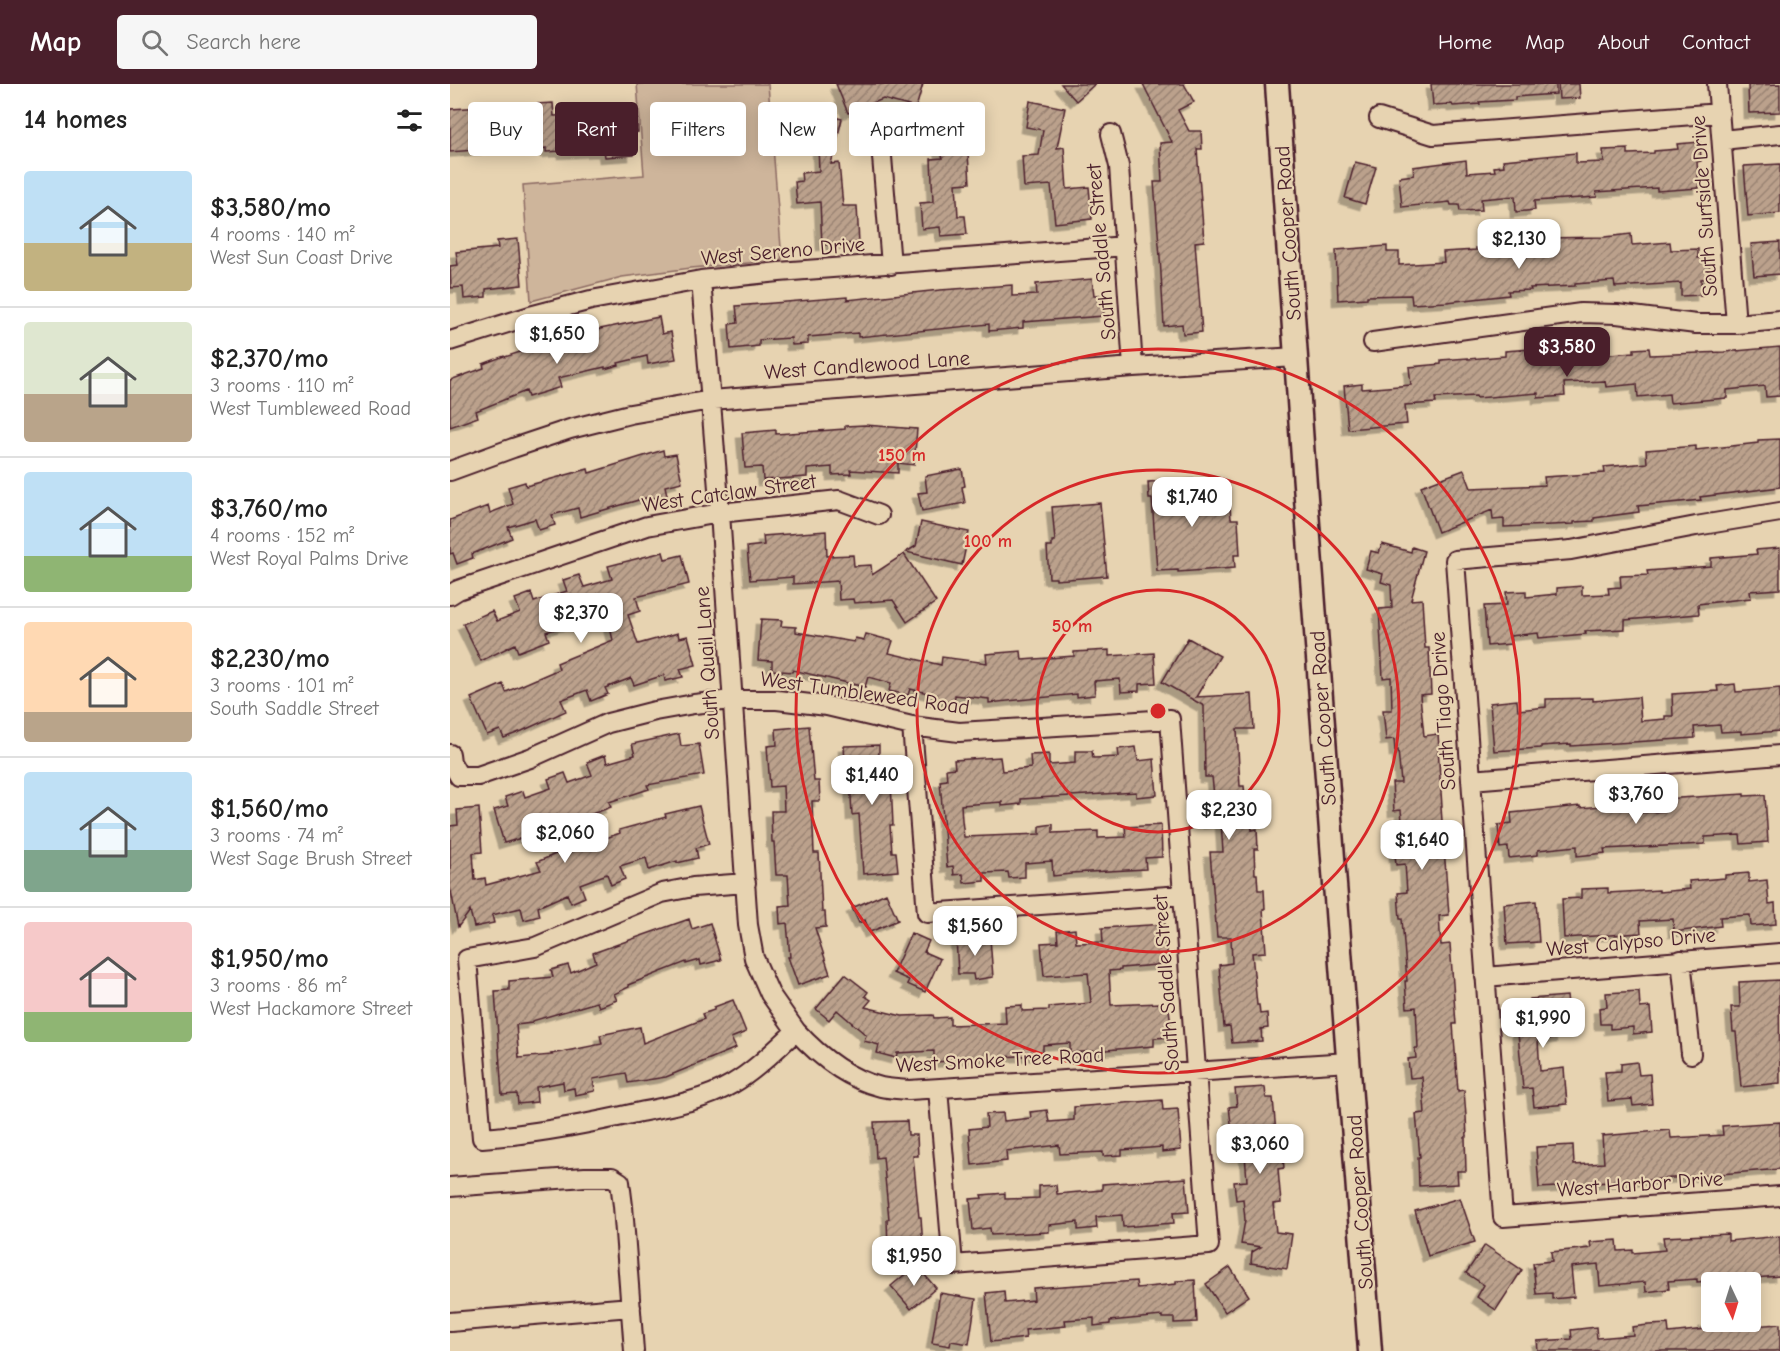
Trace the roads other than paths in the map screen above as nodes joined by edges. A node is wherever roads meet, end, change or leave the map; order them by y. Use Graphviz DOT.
graph roads {
  1 [pos="1277,84"];
  2 [pos="1717,84"];
  3 [pos="1720,113"];
  4 [pos="1379,118"];
  5 [pos="1111,134"];
  6 [pos="1780,134"];
  7 [pos="1722,140"];
  8 [pos="882,156"];
  9 [pos="1126,246"];
  10 [pos="891,265"];
  11 [pos="701,279"];
  12 [pos="1780,320"];
  13 [pos="1736,324"];
  14 [pos="450,340"];
  15 [pos="1373,342"];
  16 [pos="1296,357"];
  17 [pos="1133,367"];
  18 [pos="711,400"];
  19 [pos="450,471"];
  20 [pos="1780,512"];
  21 [pos="720,513"];
  22 [pos="879,515"];
  23 [pos="450,595"];
  24 [pos="732,700"];
  25 [pos="1170,719"];
  26 [pos="912,726"];
  27 [pos="450,754"];
  28 [pos="1780,755"];
  29 [pos="1471,780"];
  30 [pos="746,883"];
  31 [pos="1182,895"];
  32 [pos="1780,952"];
  33 [pos="1681,960"];
  34 [pos="1485,977"];
  35 [pos="796,1031"];
  36 [pos="1691,1054"];
  37 [pos="1349,1062"];
  38 [pos="1195,1071"];
  39 [pos="938,1089"];
  40 [pos="450,1187"];
  41 [pos="1780,1196"];
  42 [pos="1503,1217"];
  43 [pos="631,1307"];
  44 [pos="450,1323"];
  45 [pos="634,1351"];
  46 [pos="1371,1351"];
  1 -- 16 [label="main road, South Cooper Road"];
  2 -- 3 [label="street, South Surfside Drive"];
  3 -- 4 [label="street"];
  3 -- 7 [label="street, South Surfside Drive"];
  5 -- 9 [label="street, South Saddle Street"];
  6 -- 7 [label="street"];
  7 -- 13 [label="street, South Surfside Drive"];
  8 -- 10 [label="street"];
  9 -- 10 [label="street, West Sereno Drive"];
  9 -- 17 [label="street, South Saddle Street"];
  10 -- 11 [label="street, West Sereno Drive"];
  11 -- 14 [label="street, West Sereno Drive"];
  11 -- 18 [label="street, South Quail Lane"];
  12 -- 13 [label="street"];
  13 -- 15 [label="street"];
  16 -- 17 [label="street, West Candlewood Lane"];
  16 -- 37 [label="main road, South Cooper Road"];
  17 -- 18 [label="street, West Candlewood Lane"];
  18 -- 19 [label="street, West Candlewood Lane"];
  18 -- 21 [label="street, South Quail Lane"];
  20 -- 29 [label="street, South Tiago Drive"];
  21 -- 22 [label="street, West Catclaw Street"];
  21 -- 23 [label="street, West Catclaw Street"];
  21 -- 24 [label="street, South Quail Lane"];
  24 -- 26 [label="street, West Tumbleweed Road"];
  24 -- 27 [label="street, West Tumbleweed Road"];
  24 -- 30 [label="street, South Quail Lane"];
  25 -- 26 [label="street, West Tumbleweed Road"];
  25 -- 31 [label="street, South Saddle Street"];
  26 -- 31 [label="street"];
  28 -- 29 [label="street"];
  29 -- 34 [label="street, South Tiago Drive"];
  30 -- 35 [label="street, South Quail Lane"];
  30 -- 35 [label="street"];
  31 -- 38 [label="street, South Saddle Street"];
  32 -- 33 [label="street, West Calypso Drive"];
  33 -- 34 [label="street, West Calypso Drive"];
  33 -- 36 [label="street"];
  34 -- 42 [label="street, South Tiago Drive"];
  35 -- 39 [label="street, West Smoke Tree Road"];
  37 -- 38 [label="street, West Smoke Tree Road"];
  37 -- 46 [label="main road, South Cooper Road"];
  38 -- 39 [label="street, West Smoke Tree Road"];
  38 -- 39 [label="street, South Saddle Street"];
  40 -- 43 [label="street"];
  41 -- 42 [label="street, West Harbor Drive"];
  43 -- 44 [label="street"];
  43 -- 45 [label="street"];
}
